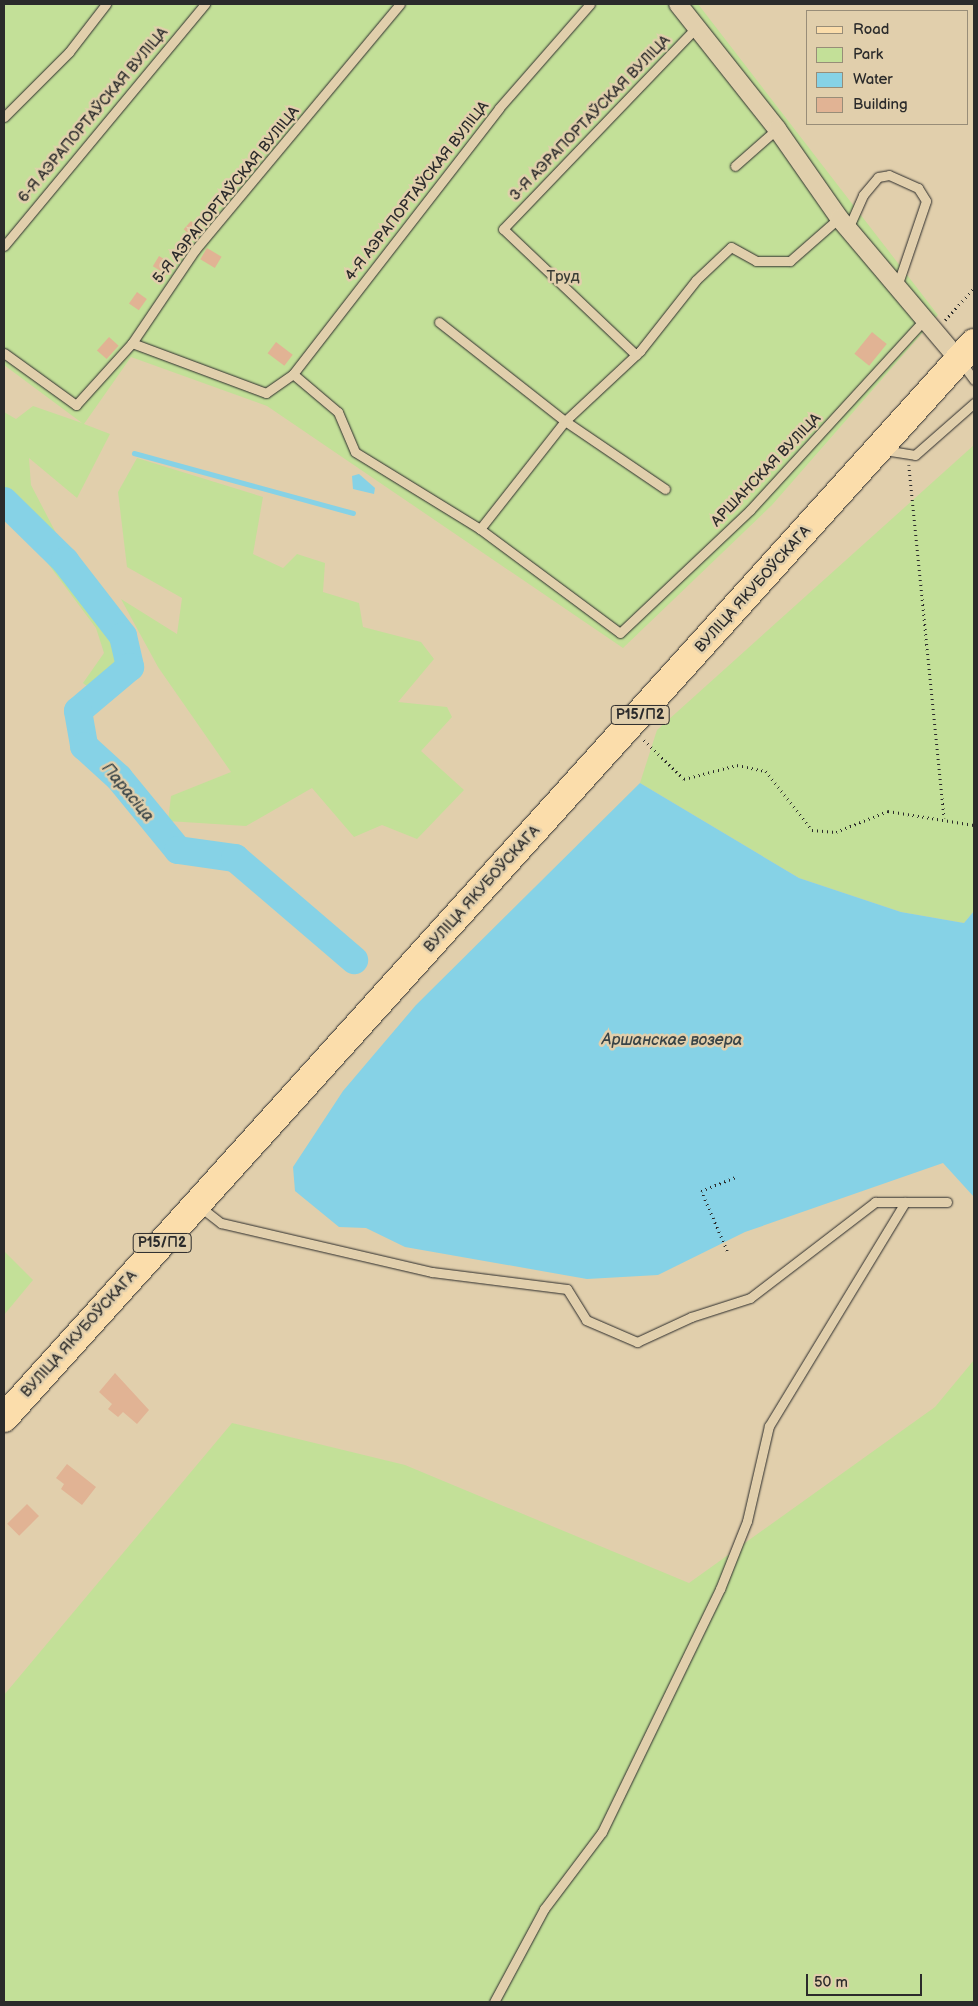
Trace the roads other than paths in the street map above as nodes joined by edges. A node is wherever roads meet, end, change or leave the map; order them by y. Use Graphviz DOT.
graph roads {
  1 [pos="106,4"];
  2 [pos="205,4"];
  3 [pos="400,4"];
  4 [pos="590,4"];
  5 [pos="678,4"];
  6 [pos="697,27"];
  7 [pos="4,117"];
  8 [pos="777,129"];
  9 [pos="735,166"];
  10 [pos="844,223"];
  11 [pos="4,246"];
  12 [pos="897,286"];
  13 [pos="439,322"];
  14 [pos="930,325"];
  15 [pos="132,343"];
  16 [pos="4,353"];
  17 [pos="636,355"];
  18 [pos="969,361"];
  19 [pos="293,374"];
  20 [pos="974,403"];
  21 [pos="566,421"];
  22 [pos="879,449"];
  23 [pos="665,489"];
  24 [pos="480,529"];
  25 [pos="905,1202"];
  26 [pos="947,1202"];
  27 [pos="197,1205"];
  28 [pos="4,1418"];
  29 [pos="494,2002"];
  1 -- 7 [label="lane"];
  2 -- 11 [label="lane, 6-Я АЭРАПОРТАЎСКАЯ ВУЛІЦА"];
  3 -- 15 [label="lane, 5-Я АЭРАПОРТАЎСКАЯ ВУЛІЦА"];
  4 -- 19 [label="lane, 4-Я АЭРАПОРТАЎСКАЯ ВУЛІЦА"];
  5 -- 6 [label="street"];
  6 -- 8 [label="street"];
  6 -- 17 [label="lane, 3-Я АЭРАПОРТАЎСКАЯ ВУЛІЦА"];
  8 -- 9 [label="lane"];
  8 -- 10 [label="street"];
  10 -- 12 [label="street"];
  10 -- 12 [label="lane"];
  10 -- 17 [label="lane"];
  12 -- 14 [label="street"];
  13 -- 21 [label="lane"];
  14 -- 18 [label="street"];
  14 -- 24 [label="lane, АРШАНСКАЯ ВУЛІЦА"];
  15 -- 16 [label="lane, 5-Я АЭРАПОРТАЎСКАЯ ВУЛІЦА"];
  15 -- 19 [label="lane, 4-Я АЭРАПОРТАЎСКАЯ ВУЛІЦА"];
  17 -- 21 [label="lane"];
  18 -- 22 [label="main road, ВУЛІЦА ЯКУБОЎСКАГА / Р15/П2"];
  19 -- 24 [label="lane"];
  20 -- 22 [label="lane"];
  21 -- 23 [label="lane"];
  21 -- 24 [label="lane"];
  22 -- 27 [label="main road, ВУЛІЦА ЯКУБОЎСКАГА / Р15/П2"];
  25 -- 26 [label="lane"];
  25 -- 27 [label="lane"];
  25 -- 29 [label="lane"];
  27 -- 28 [label="main road, ВУЛІЦА ЯКУБОЎСКАГА / Р15/П2"];
}
